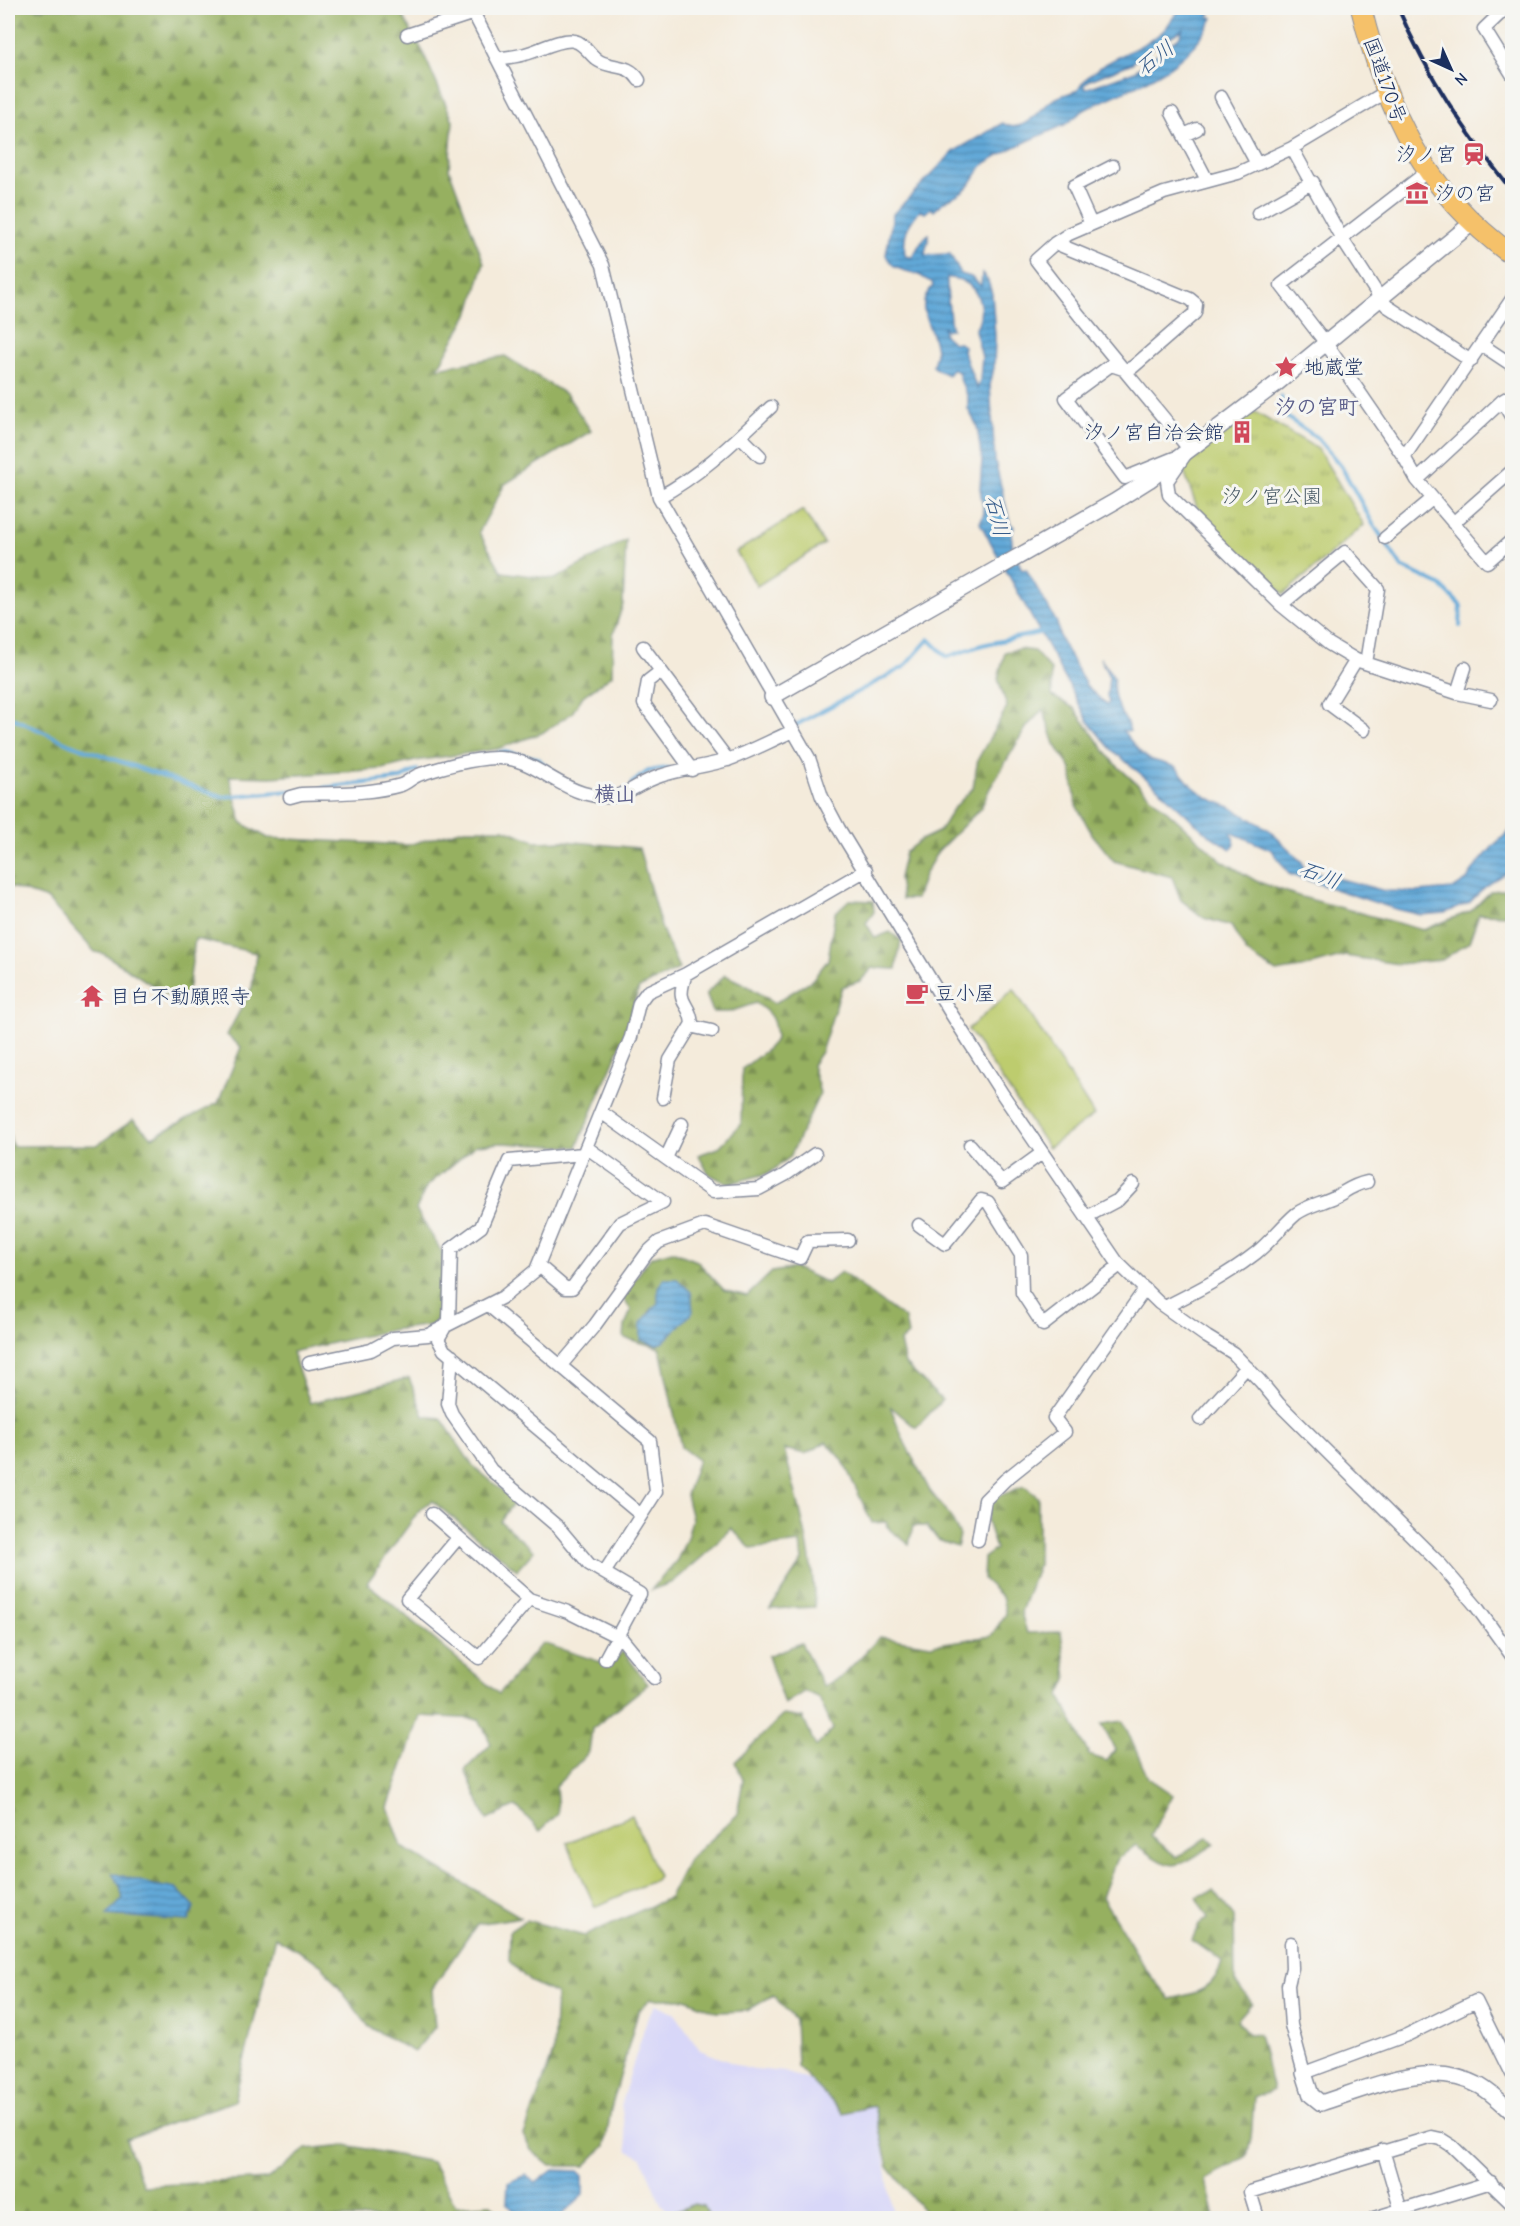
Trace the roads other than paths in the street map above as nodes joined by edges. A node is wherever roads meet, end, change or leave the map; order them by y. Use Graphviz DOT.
graph roads {
  1 [pos="1361,8"];
  2 [pos="472,10"];
  3 [pos="1507,11"];
  4 [pos="407,35"];
  5 [pos="497,59"];
  6 [pos="1512,74"];
  7 [pos="639,80"];
  8 [pos="1386,92"];
  9 [pos="1221,97"];
  10 [pos="1172,113"];
  11 [pos="1247,114"];
  12 [pos="1234,121"];
  13 [pos="1197,129"];
  14 [pos="1184,135"];
  15 [pos="1292,148"];
  16 [pos="1257,164"];
  17 [pos="1428,171"];
  18 [pos="1107,174"];
  19 [pos="1207,180"];
  20 [pos="1312,182"];
  21 [pos="1258,213"];
  22 [pos="1472,223"];
  23 [pos="1091,224"];
  24 [pos="1342,239"];
  25 [pos="1055,243"];
  26 [pos="1512,255"];
  27 [pos="1380,298"];
  28 [pos="1512,298"];
  29 [pos="1325,342"];
  30 [pos="1482,345"];
  31 [pos="1471,361"];
  32 [pos="1512,365"];
  33 [pos="1126,370"];
  34 [pos="1507,398"];
  35 [pos="771,406"];
  36 [pos="1512,418"];
  37 [pos="740,436"];
  38 [pos="1183,453"];
  39 [pos="760,456"];
  40 [pos="1404,457"];
  41 [pos="1512,471"];
  42 [pos="1417,480"];
  43 [pos="659,497"];
  44 [pos="1432,499"];
  45 [pos="1453,523"];
  46 [pos="1385,537"];
  47 [pos="1512,540"];
  48 [pos="1281,605"];
  49 [pos="643,647"];
  50 [pos="1361,661"];
  51 [pos="1465,668"];
  52 [pos="661,671"];
  53 [pos="1457,693"];
  54 [pos="772,697"];
  55 [pos="1491,700"];
  56 [pos="1364,730"];
  57 [pos="793,731"];
  58 [pos="728,760"];
  59 [pos="692,770"];
  60 [pos="290,797"];
  61 [pos="866,870"];
  62 [pos="686,974"];
  63 [pos="692,1024"];
  64 [pos="712,1030"];
  65 [pos="663,1098"];
  66 [pos="601,1112"];
  67 [pos="682,1124"];
  68 [pos="970,1145"];
  69 [pos="585,1150"];
  70 [pos="1042,1153"];
  71 [pos="815,1154"];
  72 [pos="666,1158"];
  73 [pos="1367,1182"];
  74 [pos="1133,1184"];
  75 [pos="1086,1217"];
  76 [pos="919,1225"];
  77 [pos="848,1240"];
  78 [pos="538,1265"];
  79 [pos="1120,1265"];
  80 [pos="1145,1289"];
  81 [pos="488,1305"];
  82 [pos="1165,1307"];
  83 [pos="444,1328"];
  84 [pos="452,1356"];
  85 [pos="309,1363"];
  86 [pos="561,1365"];
  87 [pos="1247,1367"];
  88 [pos="1200,1419"];
  89 [pos="432,1514"];
  90 [pos="641,1515"];
  91 [pos="458,1538"];
  92 [pos="978,1540"];
  93 [pos="604,1573"];
  94 [pos="529,1599"];
  95 [pos="616,1636"];
  96 [pos="1512,1656"];
  97 [pos="605,1659"];
  98 [pos="654,1677"];
  99 [pos="1291,1943"];
  100 [pos="1304,2073"];
  101 [pos="1512,2074"];
  102 [pos="1512,2112"];
  103 [pos="1383,2150"];
  104 [pos="1491,2182"];
  105 [pos="1512,2204"];
  106 [pos="1402,2214"];
  107 [pos="1258,2218"];
  108 [pos="1374,2218"];
  1 -- 8 [label="highway, 国道170号"];
  2 -- 4 [label="street"];
  2 -- 5 [label="street"];
  3 -- 6 [label="street"];
  5 -- 7 [label="street"];
  5 -- 43 [label="street"];
  8 -- 15 [label="street"];
  8 -- 17 [label="highway, 国道170号"];
  9 -- 12 [label="street"];
  10 -- 14 [label="street"];
  11 -- 12 [label="street"];
  12 -- 16 [label="street"];
  13 -- 14 [label="street"];
  14 -- 19 [label="street"];
  15 -- 16 [label="street"];
  15 -- 20 [label="street"];
  16 -- 19 [label="street"];
  17 -- 22 [label="highway, 国道170号"];
  17 -- 24 [label="street"];
  18 -- 23 [label="street"];
  19 -- 23 [label="street"];
  20 -- 21 [label="street"];
  20 -- 24 [label="street"];
  22 -- 26 [label="highway, 国道170号"];
  22 -- 27 [label="street"];
  23 -- 25 [label="street"];
  24 -- 27 [label="street"];
  24 -- 29 [label="street"];
  25 -- 33 [label="street"];
  25 -- 33 [label="street"];
  27 -- 29 [label="street"];
  27 -- 31 [label="street"];
  28 -- 30 [label="street"];
  29 -- 38 [label="street"];
  29 -- 40 [label="street"];
  30 -- 31 [label="street"];
  30 -- 32 [label="street"];
  31 -- 40 [label="street"];
  33 -- 38 [label="street"];
  33 -- 38 [label="street"];
  34 -- 36 [label="street"];
  34 -- 42 [label="street"];
  35 -- 37 [label="street"];
  37 -- 39 [label="street"];
  37 -- 43 [label="street"];
  38 -- 48 [label="street"];
  38 -- 54 [label="street"];
  40 -- 42 [label="street"];
  41 -- 45 [label="street"];
  42 -- 44 [label="street"];
  43 -- 54 [label="street"];
  44 -- 45 [label="street"];
  44 -- 46 [label="street"];
  45 -- 47 [label="street"];
  48 -- 50 [label="street"];
  48 -- 50 [label="street"];
  49 -- 52 [label="street"];
  50 -- 53 [label="street"];
  50 -- 56 [label="street"];
  51 -- 53 [label="street"];
  52 -- 58 [label="street"];
  52 -- 59 [label="street"];
  53 -- 55 [label="street"];
  54 -- 57 [label="street"];
  57 -- 58 [label="street"];
  57 -- 61 [label="street"];
  58 -- 59 [label="street"];
  59 -- 60 [label="street"];
  61 -- 62 [label="street"];
  61 -- 70 [label="street"];
  62 -- 63 [label="street"];
  62 -- 66 [label="street"];
  63 -- 64 [label="street"];
  63 -- 65 [label="street"];
  66 -- 69 [label="street"];
  66 -- 72 [label="street"];
  67 -- 72 [label="street"];
  68 -- 70 [label="street"];
  69 -- 78 [label="street"];
  69 -- 78 [label="street"];
  69 -- 83 [label="street"];
  70 -- 75 [label="street"];
  71 -- 72 [label="street"];
  73 -- 82 [label="street"];
  74 -- 75 [label="street"];
  75 -- 79 [label="street"];
  76 -- 79 [label="street"];
  77 -- 86 [label="street"];
  78 -- 81 [label="street"];
  79 -- 80 [label="street"];
  80 -- 82 [label="street"];
  80 -- 92 [label="street"];
  81 -- 83 [label="street"];
  81 -- 86 [label="street"];
  82 -- 87 [label="street"];
  83 -- 84 [label="street"];
  83 -- 85 [label="street"];
  84 -- 90 [label="street"];
  84 -- 93 [label="street"];
  86 -- 90 [label="street"];
  87 -- 88 [label="street"];
  87 -- 96 [label="street"];
  89 -- 91 [label="street"];
  90 -- 93 [label="street"];
  91 -- 94 [label="street"];
  91 -- 94 [label="street"];
  93 -- 95 [label="street"];
  94 -- 95 [label="street"];
  95 -- 97 [label="street"];
  95 -- 98 [label="street"];
  99 -- 100 [label="street"];
  100 -- 101 [label="street"];
  100 -- 102 [label="street"];
  103 -- 104 [label="street"];
  103 -- 106 [label="street"];
  103 -- 107 [label="street"];
  104 -- 105 [label="street"];
  104 -- 106 [label="street"];
  106 -- 108 [label="street"];
}
